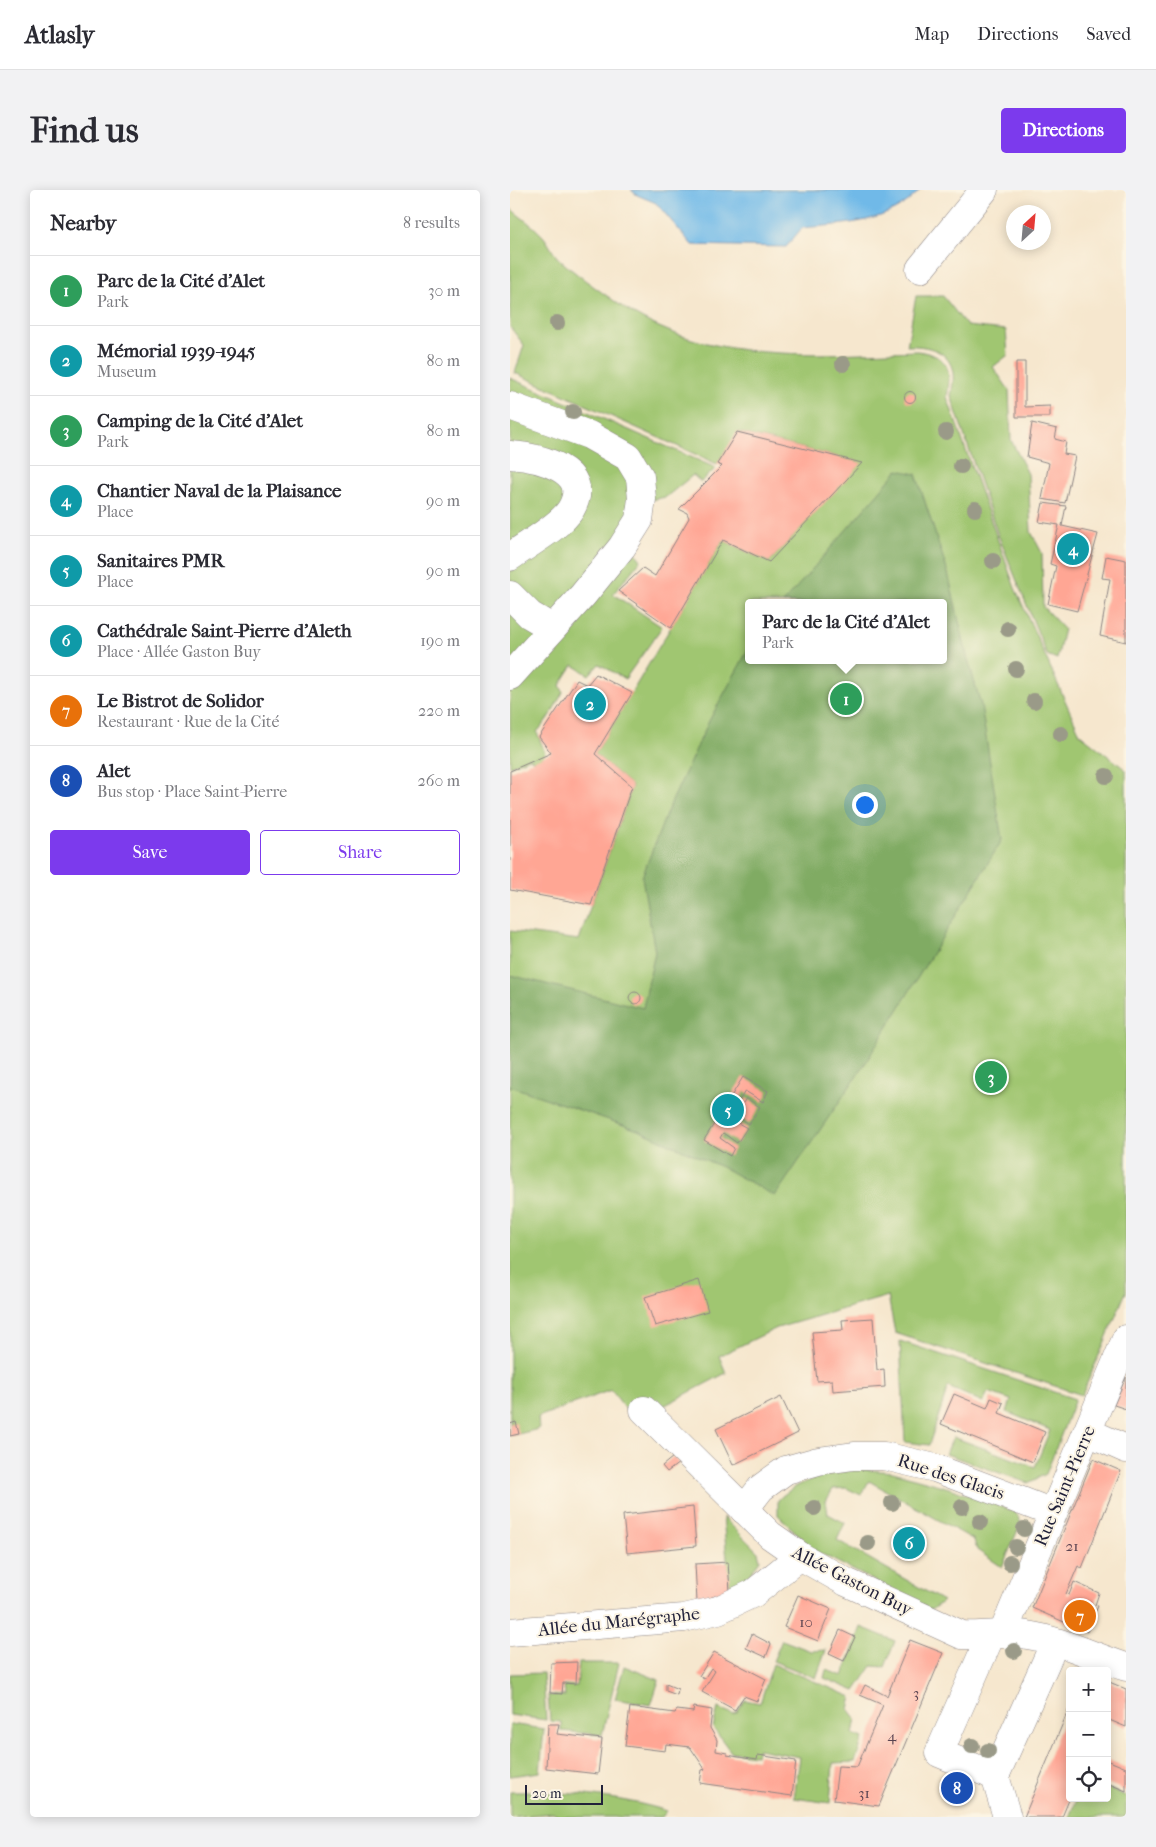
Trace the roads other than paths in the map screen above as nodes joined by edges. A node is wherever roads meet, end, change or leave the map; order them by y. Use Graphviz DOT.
graph roads {
  1 [pos="984,190"];
  2 [pos="920,269"];
  3 [pos="510,406"];
  4 [pos="510,455"];
  5 [pos="510,553"];
  6 [pos="510,595"];
  7 [pos="552,628"];
  8 [pos="510,676"];
  9 [pos="1126,1339"];
  10 [pos="644,1410"];
  11 [pos="1088,1432"];
  12 [pos="1126,1450"];
  13 [pos="744,1510"];
  14 [pos="1053,1513"];
  15 [pos="800,1556"];
  16 [pos="510,1632"];
  17 [pos="997,1634"];
  18 [pos="1055,1642"];
  19 [pos="1126,1667"];
  20 [pos="995,1776"];
  21 [pos="1006,1817"];
  1 -- 2 [label="street"];
  3 -- 7 [label="street"];
  4 -- 5 [label="street"];
  6 -- 7 [label="street"];
  7 -- 8 [label="street"];
  9 -- 11 [label="street, Rue Saint-Pierre"];
  10 -- 13 [label="street, Allée Gaston Buy"];
  11 -- 12 [label="street"];
  11 -- 14 [label="street, Rue Saint-Pierre"];
  13 -- 14 [label="street, Rue des Glacis"];
  13 -- 15 [label="street, Allée Gaston Buy"];
  14 -- 17 [label="street, Rue Saint-Pierre"];
  15 -- 16 [label="street, Allée du Marégraphe"];
  15 -- 17 [label="street, Allée Gaston Buy"];
  17 -- 18 [label="street, Allée Gaston Buy"];
  17 -- 20 [label="street, Rue Saint-Pierre"];
  18 -- 19 [label="street, Allée Gaston Buy"];
  18 -- 20 [label="street"];
  20 -- 21 [label="street"];
}
